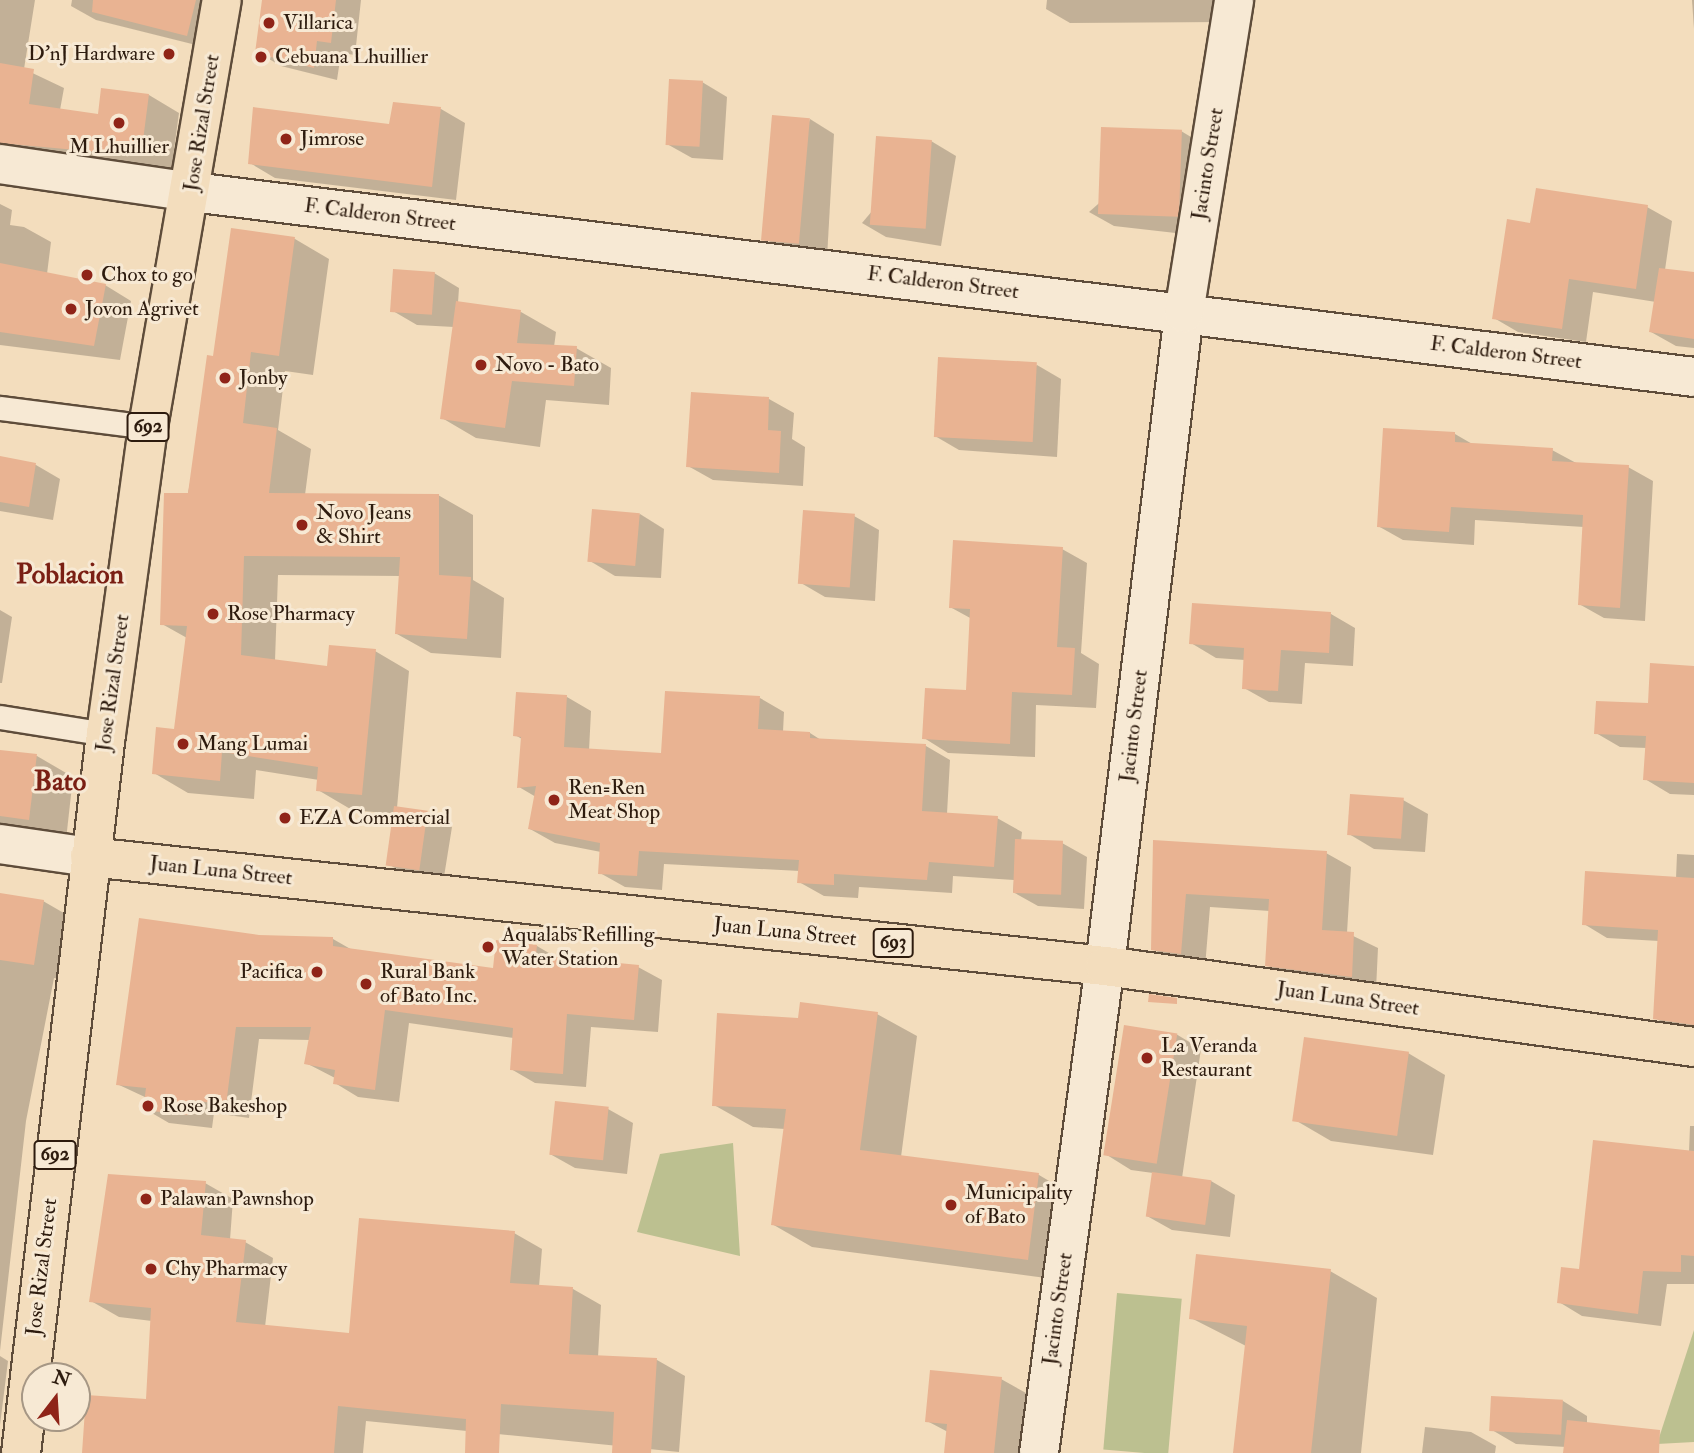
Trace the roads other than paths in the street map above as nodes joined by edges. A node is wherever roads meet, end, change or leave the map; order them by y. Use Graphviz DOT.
graph roads {
  1 [pos="222,0"];
  2 [pos="1234,0"];
  3 [pos="0,164"];
  4 [pos="192,192"];
  5 [pos="1184,313"];
  6 [pos="1694,377"];
  7 [pos="0,408"];
  8 [pos="148,427"];
  9 [pos="0,717"];
  10 [pos="106,734"];
  11 [pos="0,844"];
  12 [pos="90,857"];
  13 [pos="1105,966"];
  14 [pos="1694,1047"];
  15 [pos="21,1453"];
  16 [pos="1039,1453"];
  1 -- 4 [label="main road, Jose Rizal Street / 692"];
  2 -- 5 [label="street, Jacinto Street"];
  3 -- 4 [label="street, F. Calderon Street"];
  4 -- 5 [label="street, F. Calderon Street"];
  4 -- 8 [label="main road, Jose Rizal Street / 692"];
  5 -- 6 [label="street, F. Calderon Street"];
  5 -- 13 [label="street, Jacinto Street"];
  7 -- 8 [label="lane"];
  8 -- 10 [label="main road, Jose Rizal Street / 692"];
  9 -- 10 [label="lane"];
  10 -- 12 [label="main road, Jose Rizal Street / 692"];
  11 -- 12 [label="street, Juan Luna Street"];
  12 -- 13 [label="main road, Juan Luna Street / 693"];
  12 -- 15 [label="main road, Jose Rizal Street / 692"];
  13 -- 14 [label="main road, Juan Luna Street / 693"];
  13 -- 16 [label="street, Jacinto Street"];
}
